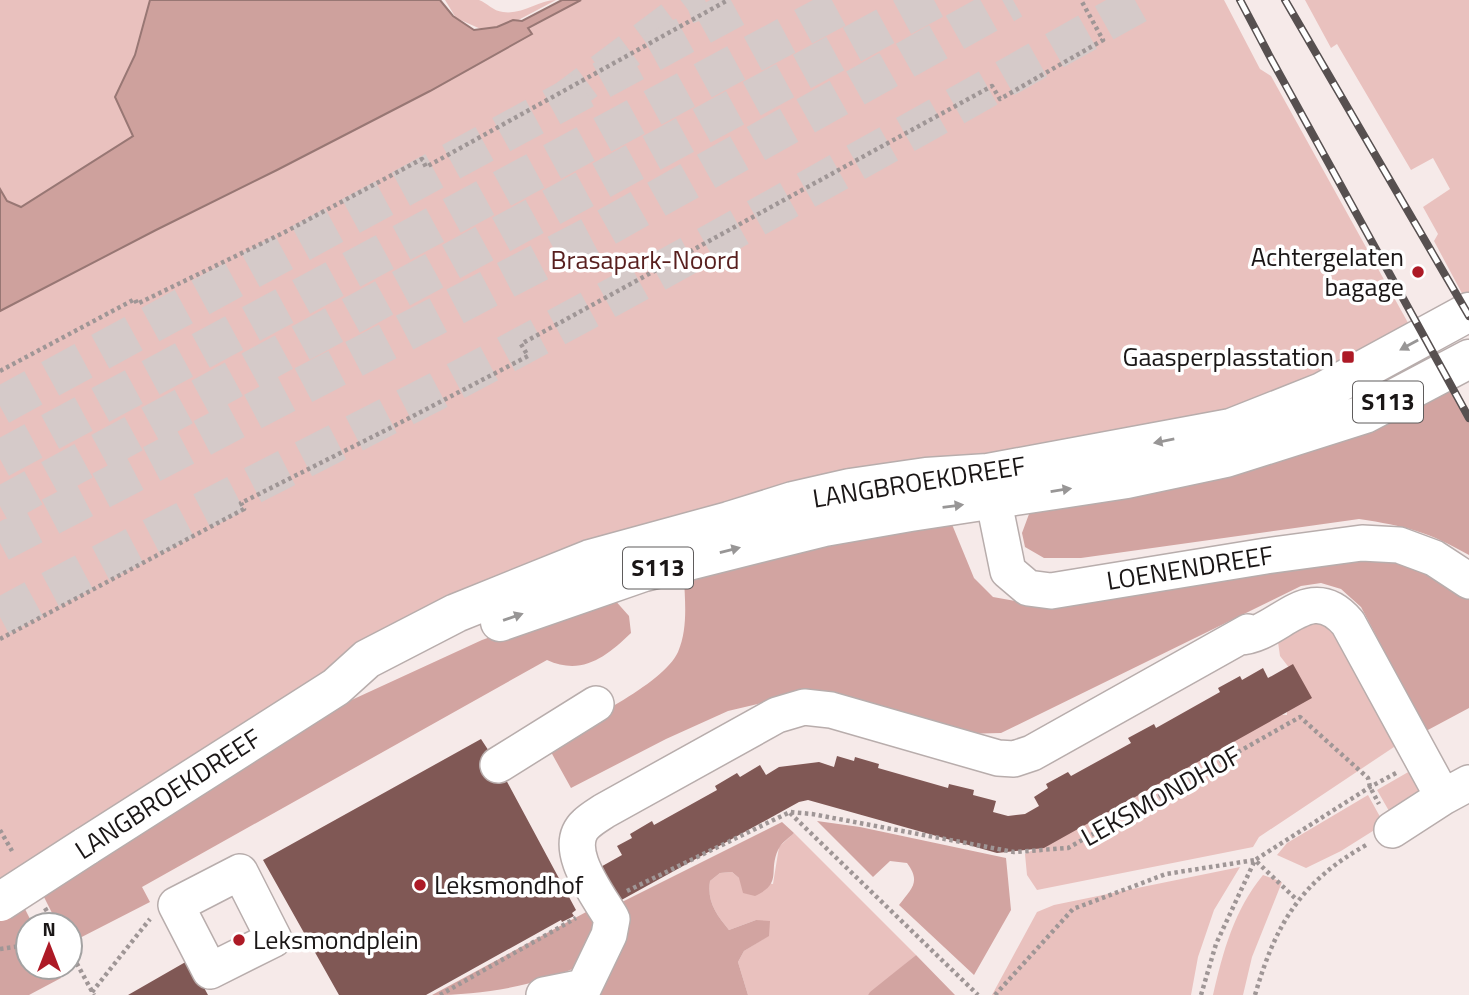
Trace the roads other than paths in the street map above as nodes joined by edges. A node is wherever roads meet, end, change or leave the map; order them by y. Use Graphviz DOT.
graph roads {
  1 [pos="1469,312"];
  2 [pos="1469,359"];
  3 [pos="991,487"];
  4 [pos="1469,581"];
  5 [pos="596,704"];
  6 [pos="498,765"];
  7 [pos="1456,790"];
  8 [pos="1392,830"];
  9 [pos="0,902"];
  10 [pos="544,995"];
  1 -- 3 [label="main road, LANGBROEKDREEF / S113, one-way"];
  3 -- 2 [label="main road, LANGBROEKDREEF / S113, one-way"];
  3 -- 4 [label="street, LOENENDREEF"];
  3 -- 9 [label="main road, LANGBROEKDREEF / S113, bridge"];
  5 -- 6 [label="street"];
  7 -- 8 [label="street"];
  7 -- 10 [label="street"];
}
